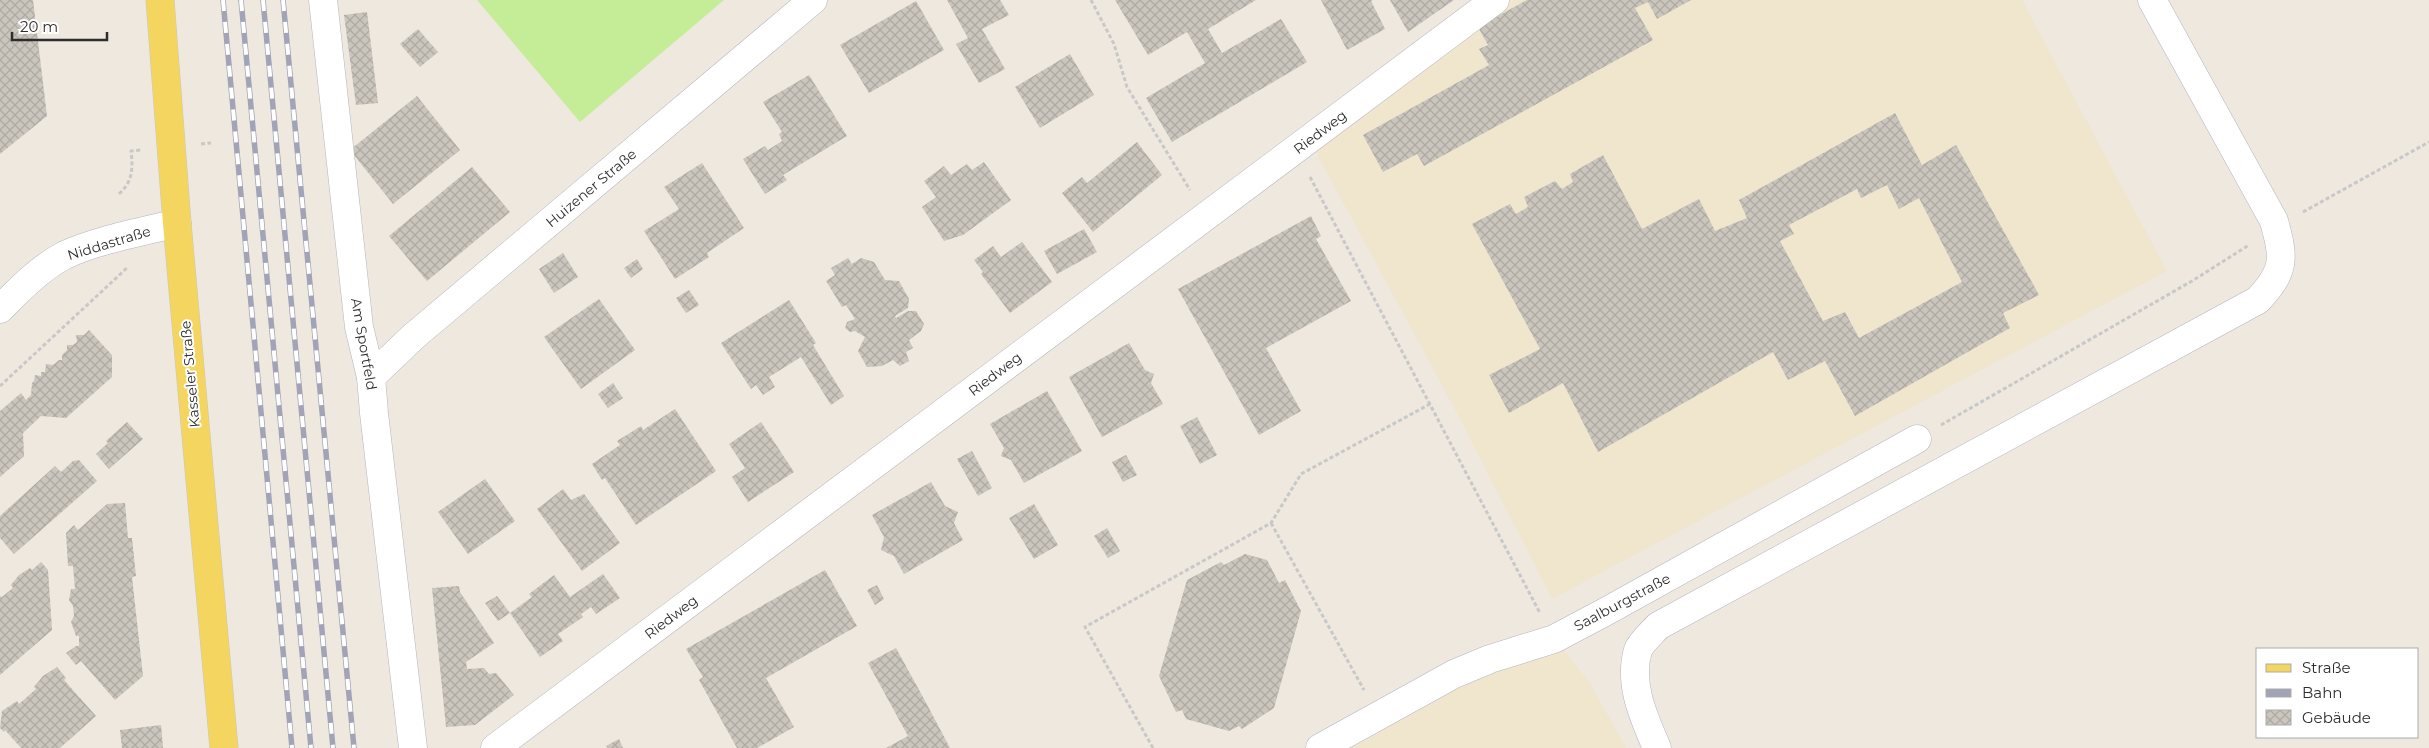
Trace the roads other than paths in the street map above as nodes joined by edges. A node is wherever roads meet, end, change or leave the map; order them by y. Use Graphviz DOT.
graph roads {
  1 [pos="160,0"];
  2 [pos="323,0"];
  3 [pos="813,0"];
  4 [pos="1495,0"];
  5 [pos="2152,0"];
  6 [pos="176,222"];
  7 [pos="0,309"];
  8 [pos="371,377"];
  9 [pos="1917,439"];
  10 [pos="224,748"];
  11 [pos="413,748"];
  12 [pos="495,748"];
  13 [pos="1320,748"];
  14 [pos="1658,748"];
  1 -- 6 [label="main road, Kasseler Straße"];
  2 -- 8 [label="street, Am Sportfeld"];
  3 -- 8 [label="street, Huizener Straße"];
  4 -- 12 [label="street, Riedweg"];
  5 -- 14 [label="street"];
  6 -- 7 [label="street, Niddastraße"];
  6 -- 10 [label="main road, Kasseler Straße"];
  8 -- 11 [label="street, Am Sportfeld"];
  9 -- 13 [label="street, Saalburgstraße"];
}
